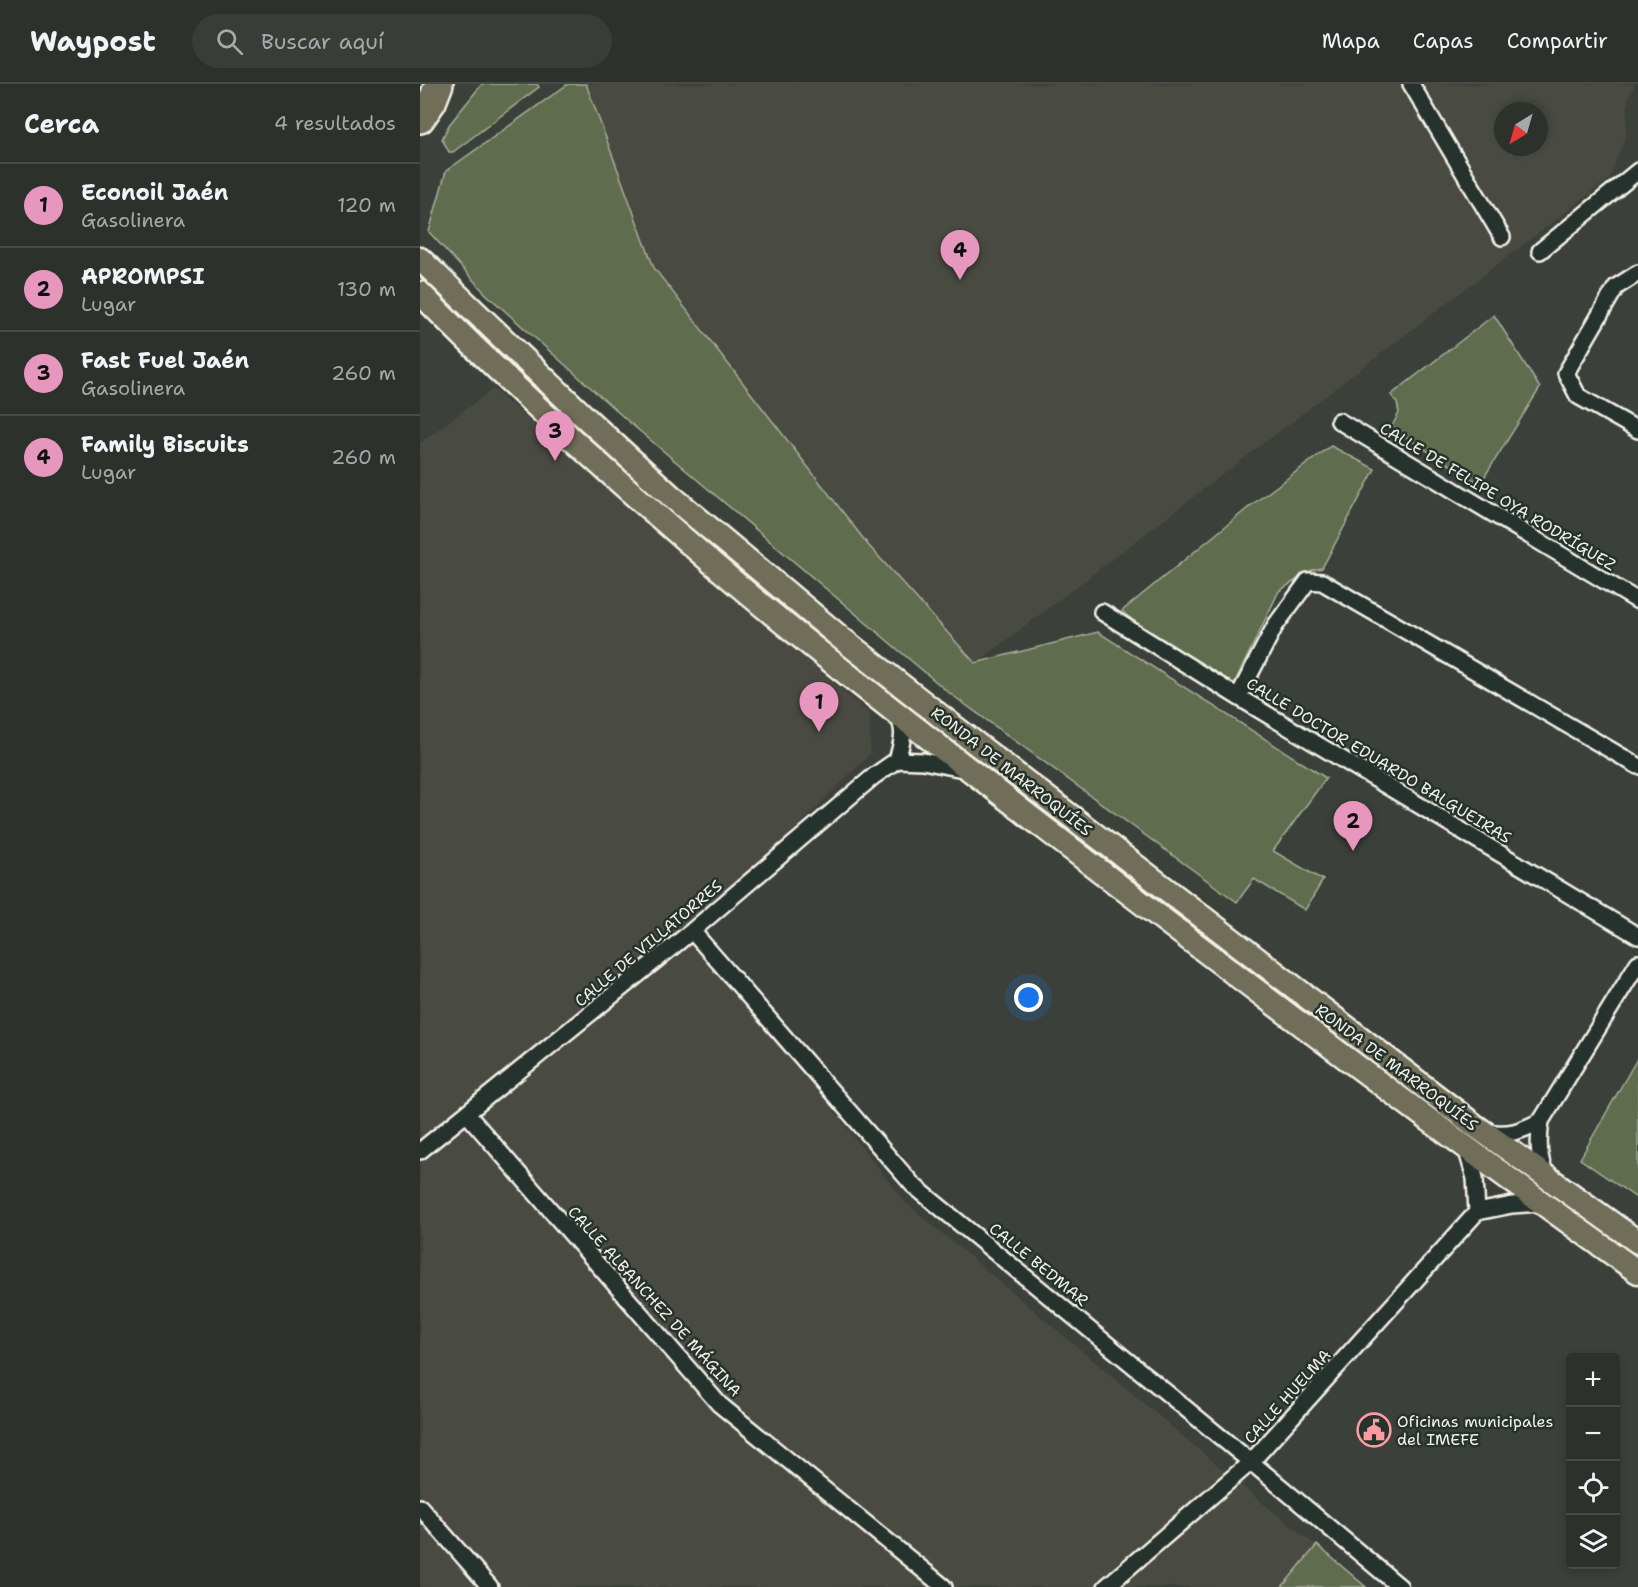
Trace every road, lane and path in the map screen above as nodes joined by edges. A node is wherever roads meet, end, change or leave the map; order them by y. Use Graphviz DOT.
graph roads {
  1 [pos="1411,84"];
  2 [pos="441,87"];
  3 [pos="420,119"];
  4 [pos="1638,171"];
  5 [pos="1502,237"];
  6 [pos="1540,251"];
  7 [pos="420,259"];
  8 [pos="1638,273"];
  9 [pos="420,293"];
  10 [pos="1339,422"];
  11 [pos="1638,430"];
  12 [pos="1638,601"];
  13 [pos="1102,612"];
  14 [pos="1238,697"];
  15 [pos="891,707"];
  16 [pos="897,760"];
  17 [pos="1638,766"];
  18 [pos="971,771"];
  19 [pos="692,931"];
  20 [pos="1638,936"];
  21 [pos="1638,963"];
  22 [pos="467,1114"];
  23 [pos="1541,1121"];
  24 [pos="1482,1131"];
  25 [pos="420,1151"];
  26 [pos="1467,1151"];
  27 [pos="1548,1178"];
  28 [pos="1539,1203"];
  29 [pos="1478,1212"];
  30 [pos="1638,1242"];
  31 [pos="1638,1272"];
  32 [pos="1251,1462"];
  33 [pos="420,1507"];
  34 [pos="489,1587"];
  35 [pos="944,1587"];
  36 [pos="1106,1587"];
  37 [pos="1400,1587"];
  1 -- 5 [label="street"];
  2 -- 3 [label="highway"];
  4 -- 6 [label="street"];
  7 -- 24 [label="main road, RONDA DE MARROQUÍES"];
  8 -- 11 [label="street"];
  9 -- 15 [label="main road, RONDA DE MARROQUÍES"];
  10 -- 12 [label="street, CALLE DE FELIPE OYA RODRÍGUEZ"];
  13 -- 14 [label="street, CALLE DOCTOR EDUARDO BALGUEIRAS"];
  14 -- 17 [label="street"];
  14 -- 20 [label="street, CALLE DOCTOR EDUARDO BALGUEIRAS"];
  15 -- 16 [label="street"];
  15 -- 18 [label="main road, RONDA DE MARROQUÍES"];
  16 -- 18 [label="street"];
  16 -- 19 [label="street, CALLE DE VILLATORRES"];
  18 -- 26 [label="main road, RONDA DE MARROQUÍES"];
  19 -- 22 [label="street, CALLE DE VILLATORRES"];
  19 -- 32 [label="street, CALLE BEDMAR"];
  21 -- 23 [label="street"];
  22 -- 25 [label="street, CALLE DE VILLATORRES"];
  22 -- 35 [label="street, CALLE ALBANCHEZ DE MÁGINA"];
  23 -- 24 [label="street"];
  23 -- 27 [label="street"];
  24 -- 27 [label="main road, RONDA DE MARROQUÍES"];
  26 -- 28 [label="main road, RONDA DE MARROQUÍES"];
  26 -- 29 [label="street"];
  27 -- 30 [label="main road, RONDA DE MARROQUÍES"];
  28 -- 29 [label="street"];
  28 -- 31 [label="main road, RONDA DE MARROQUÍES"];
  29 -- 32 [label="street, CALLE HUELMA"];
  32 -- 36 [label="street, CALLE HUELMA"];
  32 -- 37 [label="street, CALLE BEDMAR"];
  33 -- 34 [label="street"];
}
